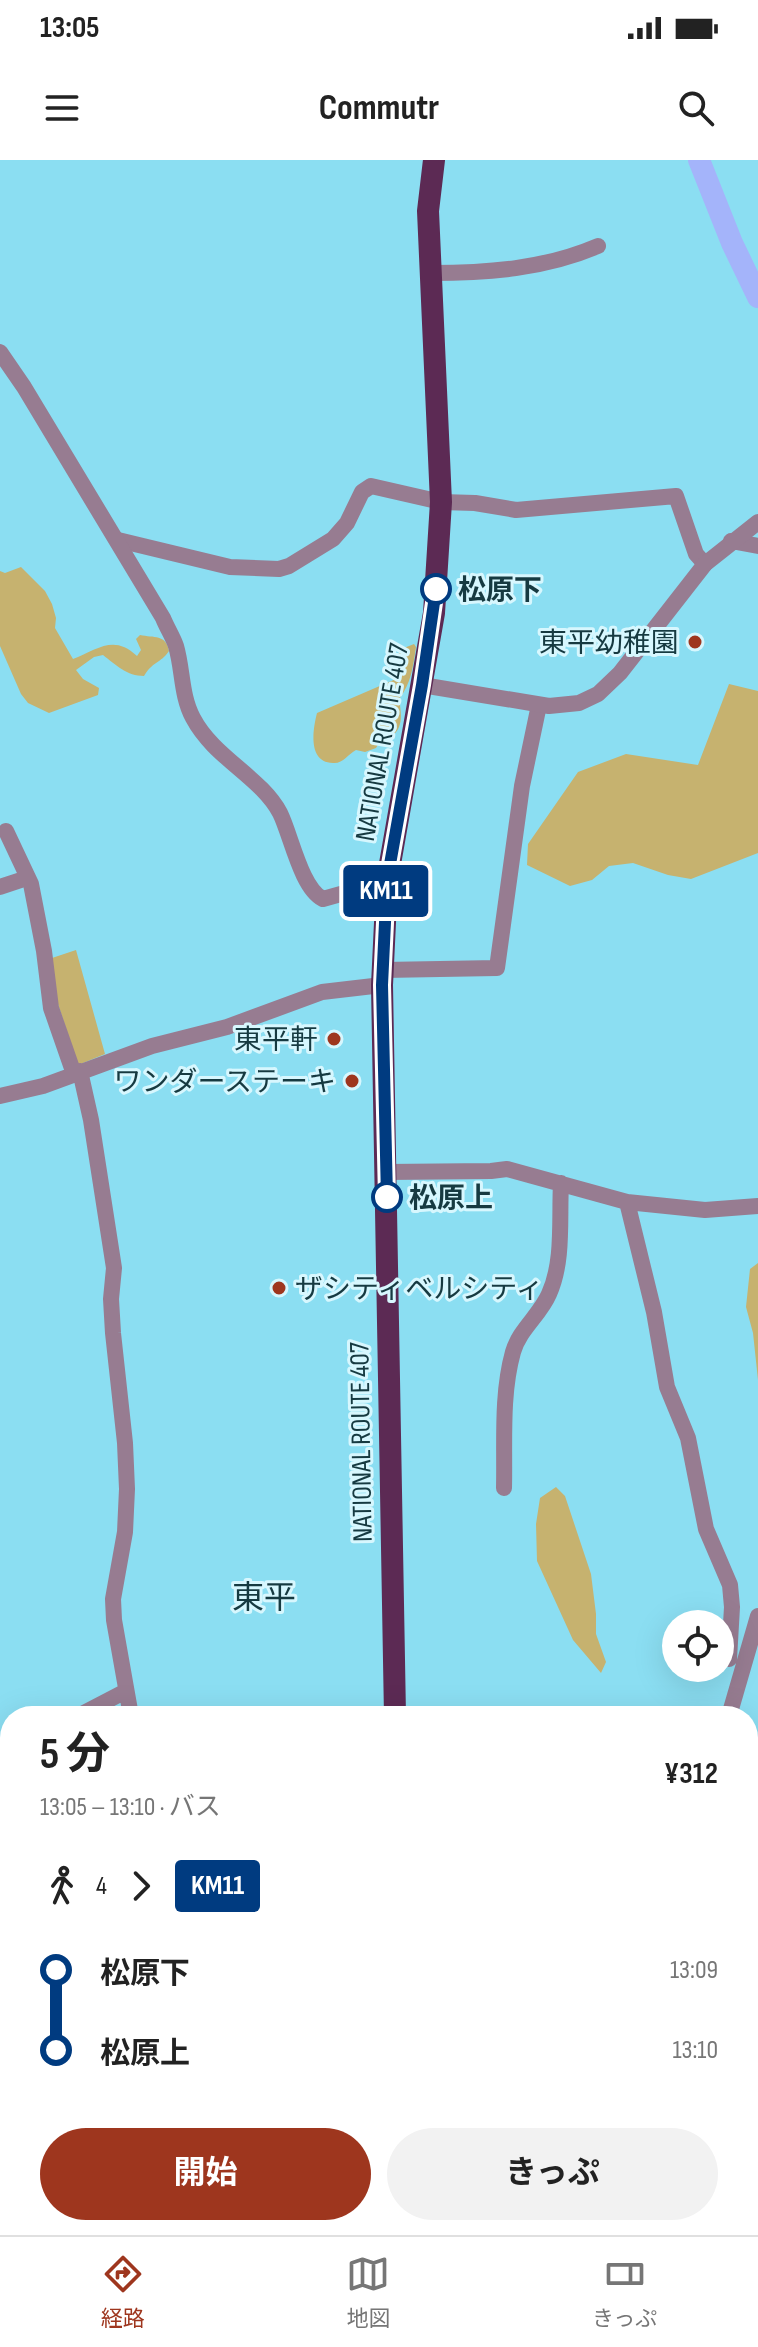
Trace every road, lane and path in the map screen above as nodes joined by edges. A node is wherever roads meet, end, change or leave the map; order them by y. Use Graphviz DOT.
graph roads {
  1 [pos="419,160"];
  2 [pos="434,160"];
  3 [pos="428,211"];
  4 [pos="598,246"];
  5 [pos="431,273"];
  6 [pos="0,352"];
  7 [pos="441,502"];
  8 [pos="758,522"];
  9 [pos="118,540"];
  10 [pos="731,541"];
  11 [pos="758,546"];
  12 [pos="705,564"];
  13 [pos="422,685"];
  14 [pos="539,705"];
  15 [pos="6,831"];
  16 [pos="27,878"];
  17 [pos="387,881"];
  18 [pos="0,887"];
  19 [pos="383,978"];
  20 [pos="77,1072"];
  21 [pos="0,1096"];
  22 [pos="386,1172"];
  23 [pos="561,1183"];
  24 [pos="627,1202"];
  25 [pos="758,1206"];
  26 [pos="504,1488"];
  27 [pos="732,1610"];
  28 [pos="758,1616"];
  29 [pos="126,1691"];
  30 [pos="97,1706"];
  31 [pos="129,1706"];
  32 [pos="395,1706"];
  33 [pos="732,1706"];
  1 -- 3 [label="highway"];
  2 -- 3 [label="highway"];
  3 -- 5 [label="highway, NATIONAL ROUTE 407"];
  4 -- 5 [label="street"];
  5 -- 7 [label="highway, NATIONAL ROUTE 407"];
  6 -- 9 [label="street"];
  7 -- 9 [label="street"];
  7 -- 12 [label="street"];
  7 -- 13 [label="highway, NATIONAL ROUTE 407"];
  8 -- 10 [label="street"];
  9 -- 17 [label="street"];
  10 -- 11 [label="street"];
  10 -- 12 [label="street"];
  12 -- 14 [label="street"];
  13 -- 14 [label="street"];
  13 -- 17 [label="highway, NATIONAL ROUTE 407"];
  14 -- 19 [label="street"];
  15 -- 16 [label="street"];
  16 -- 18 [label="street"];
  16 -- 20 [label="street"];
  17 -- 19 [label="highway, NATIONAL ROUTE 407"];
  19 -- 20 [label="street"];
  19 -- 22 [label="highway, NATIONAL ROUTE 407"];
  20 -- 21 [label="street"];
  20 -- 29 [label="street"];
  22 -- 23 [label="street"];
  22 -- 32 [label="highway, NATIONAL ROUTE 407"];
  23 -- 24 [label="street"];
  23 -- 26 [label="street"];
  24 -- 25 [label="street"];
  24 -- 27 [label="street"];
  28 -- 33 [label="street"];
  29 -- 30 [label="street"];
  29 -- 31 [label="street"];
}
